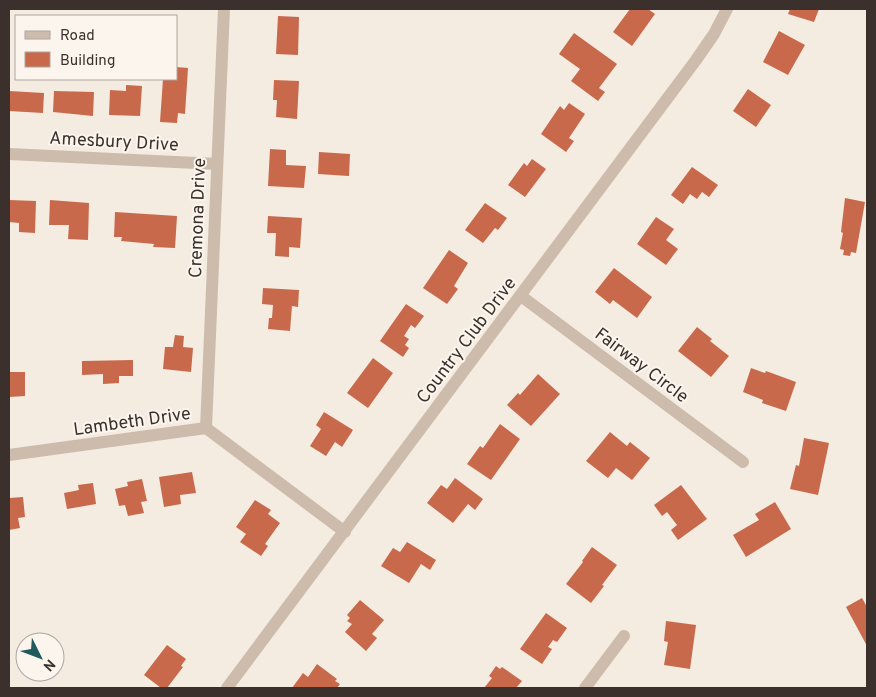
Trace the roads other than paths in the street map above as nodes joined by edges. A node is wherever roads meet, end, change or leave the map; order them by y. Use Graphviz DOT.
graph roads {
  1 [pos="224,9"];
  2 [pos="726,9"];
  3 [pos="9,154"];
  4 [pos="217,164"];
  5 [pos="521,296"];
  6 [pos="206,428"];
  7 [pos="9,456"];
  8 [pos="743,462"];
  9 [pos="345,532"];
  10 [pos="624,636"];
  11 [pos="227,688"];
  12 [pos="585,688"];
  1 -- 4 [label="street, Cremona Drive"];
  2 -- 5 [label="street, Country Club Drive"];
  3 -- 4 [label="street, Amesbury Drive"];
  4 -- 6 [label="street, Cremona Drive"];
  5 -- 8 [label="street, Fairway Circle"];
  5 -- 9 [label="street, Country Club Drive"];
  6 -- 7 [label="street, Lambeth Drive"];
  6 -- 9 [label="street, Lambeth Drive"];
  9 -- 11 [label="street, Country Club Drive"];
  10 -- 12 [label="street"];
}
